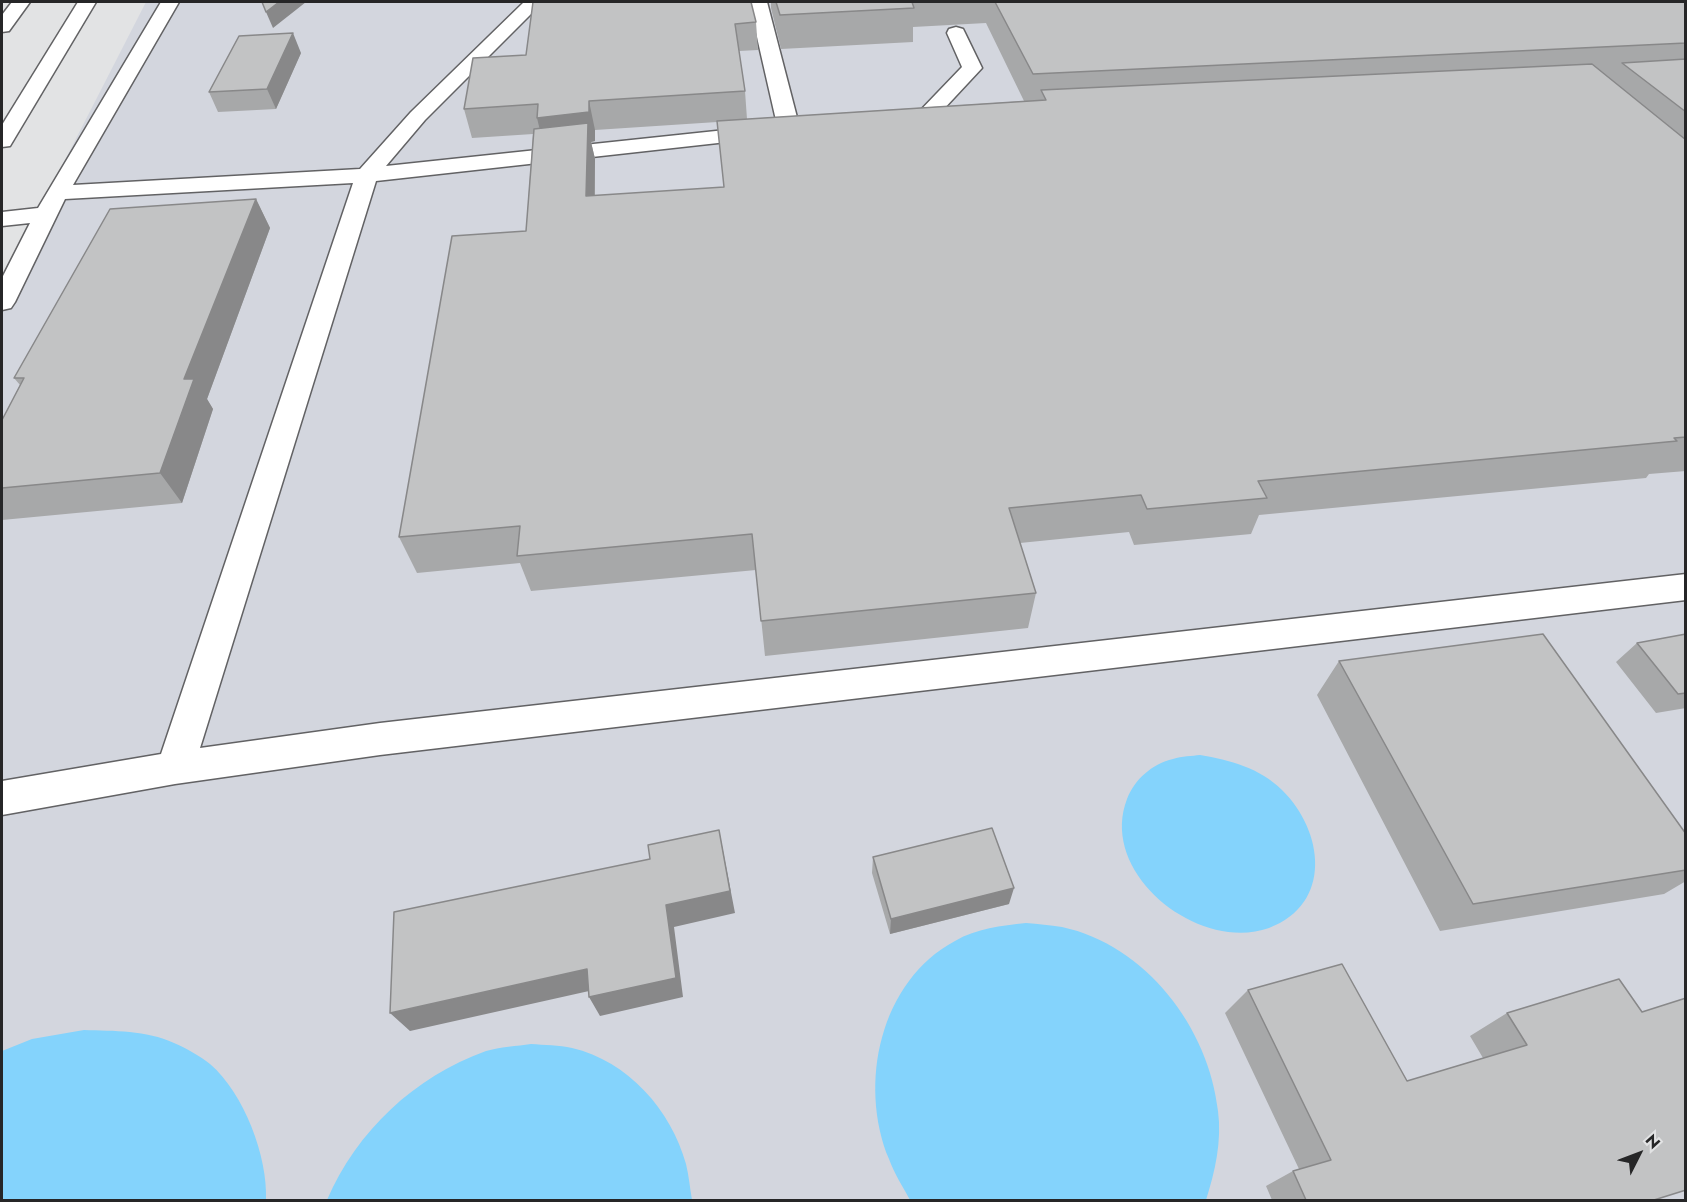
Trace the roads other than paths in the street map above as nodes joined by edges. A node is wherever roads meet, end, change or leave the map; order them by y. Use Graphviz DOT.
graph roads {
  1 [pos="21,2"];
  2 [pos="87,2"];
  3 [pos="171,2"];
  4 [pos="534,2"];
  5 [pos="758,2"];
  6 [pos="2,27"];
  7 [pos="956,33"];
  8 [pos="944,122"];
  9 [pos="920,123"];
  10 [pos="872,125"];
  11 [pos="813,128"];
  12 [pos="789,129"];
  13 [pos="2,141"];
  14 [pos="368,175"];
  15 [pos="57,193"];
  16 [pos="45,214"];
  17 [pos="2,219"];
  18 [pos="2,302"];
  19 [pos="1686,587"];
  20 [pos="175,768"];
  21 [pos="2,798"];
  1 -- 6 [label="main road"];
  2 -- 13 [label="main road"];
  3 -- 15 [label="main road"];
  4 -- 14 [label="main road"];
  5 -- 12 [label="main road"];
  7 -- 9 [label="main road"];
  8 -- 9 [label="main road"];
  9 -- 10 [label="main road"];
  11 -- 12 [label="main road"];
  12 -- 14 [label="main road"];
  14 -- 15 [label="main road"];
  14 -- 20 [label="main road"];
  15 -- 16 [label="main road"];
  16 -- 17 [label="main road"];
  16 -- 18 [label="main road"];
  19 -- 20 [label="main road"];
  20 -- 21 [label="main road"];
}
